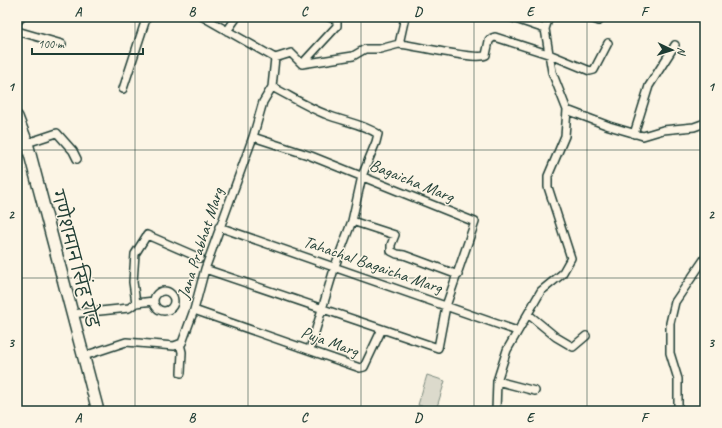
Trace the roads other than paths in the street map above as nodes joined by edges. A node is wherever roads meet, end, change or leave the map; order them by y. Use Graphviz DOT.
graph roads {
  1 [pos="22,17"];
  2 [pos="141,17"];
  3 [pos="204,17"];
  4 [pos="237,17"];
  5 [pos="329,17"];
  6 [pos="405,17"];
  7 [pos="510,17"];
  8 [pos="549,17"];
  9 [pos="588,17"];
  10 [pos="602,17"];
  11 [pos="17,22"];
  12 [pos="545,29"];
  13 [pos="17,31"];
  14 [pos="227,31"];
  15 [pos="608,43"];
  16 [pos="62,44"];
  17 [pos="399,44"];
  18 [pos="675,45"];
  19 [pos="551,55"];
  20 [pos="275,58"];
  21 [pos="302,64"];
  22 [pos="272,87"];
  23 [pos="123,88"];
  24 [pos="567,110"];
  25 [pos="17,117"];
  26 [pos="705,123"];
  27 [pos="634,134"];
  28 [pos="253,137"];
  29 [pos="27,144"];
  30 [pos="77,159"];
  31 [pos="362,176"];
  32 [pos="352,221"];
  33 [pos="220,227"];
  34 [pos="200,258"];
  35 [pos="705,258"];
  36 [pos="335,266"];
  37 [pos="205,269"];
  38 [pos="458,275"];
  39 [pos="154,301"];
  40 [pos="136,303"];
  41 [pos="446,306"];
  42 [pos="194,310"];
  43 [pos="322,310"];
  44 [pos="71,314"];
  45 [pos="528,314"];
  46 [pos="382,328"];
  47 [pos="517,331"];
  48 [pos="586,336"];
  49 [pos="180,344"];
  50 [pos="310,349"];
  51 [pos="84,356"];
  52 [pos="181,373"];
  53 [pos="497,381"];
  54 [pos="534,391"];
  55 [pos="98,411"];
  56 [pos="496,411"];
  57 [pos="678,411"];
  1 -- 11 [label="street"];
  2 -- 23 [label="street"];
  3 -- 14 [label="street"];
  4 -- 14 [label="street"];
  5 -- 21 [label="street"];
  6 -- 17 [label="street"];
  7 -- 12 [label="street"];
  8 -- 12 [label="street"];
  9 -- 10 [label="street"];
  12 -- 19 [label="street"];
  13 -- 16 [label="street"];
  14 -- 20 [label="street"];
  15 -- 19 [label="street"];
  17 -- 19 [label="street"];
  17 -- 21 [label="street"];
  18 -- 27 [label="street"];
  19 -- 24 [label="street"];
  20 -- 21 [label="street"];
  20 -- 22 [label="street, Jana Prabhat Marg"];
  22 -- 28 [label="street, Jana Prabhat Marg"];
  22 -- 31 [label="street"];
  24 -- 27 [label="street"];
  24 -- 45 [label="street"];
  25 -- 29 [label="highway, गणेशमान सिंह रोड"];
  26 -- 27 [label="street"];
  28 -- 31 [label="street, Bagaicha Marg"];
  28 -- 33 [label="street, Jana Prabhat Marg"];
  29 -- 30 [label="street"];
  29 -- 44 [label="highway, गणेशमान सिंह रोड"];
  31 -- 32 [label="street"];
  31 -- 38 [label="street, Bagaicha Marg"];
  32 -- 36 [label="street"];
  32 -- 38 [label="street"];
  33 -- 36 [label="street, Tahachal Bagaicha Marg"];
  33 -- 37 [label="street, Jana Prabhat Marg"];
  34 -- 40 [label="street"];
  35 -- 57 [label="street"];
  36 -- 41 [label="street, Tahachal Bagaicha Marg"];
  36 -- 43 [label="street"];
  37 -- 42 [label="street, Jana Prabhat Marg"];
  37 -- 43 [label="street"];
  38 -- 41 [label="street, Bagaicha Marg"];
  39 -- 40 [label="street"];
  40 -- 44 [label="street"];
  41 -- 46 [label="street, Puja Marg"];
  41 -- 47 [label="street, Tahachal Bagaicha Marg"];
  42 -- 49 [label="street, Jana Prabhat Marg"];
  42 -- 50 [label="street, Puja Marg"];
  43 -- 46 [label="street"];
  43 -- 50 [label="street"];
  44 -- 51 [label="highway, गणेशमान सिंह रोड"];
  45 -- 47 [label="street"];
  45 -- 48 [label="street"];
  46 -- 50 [label="street, Puja Marg"];
  47 -- 53 [label="street"];
  49 -- 51 [label="street"];
  49 -- 52 [label="street"];
  51 -- 55 [label="highway, गणेशमान सिंह रोड"];
  53 -- 54 [label="street"];
  53 -- 56 [label="street"];
}
